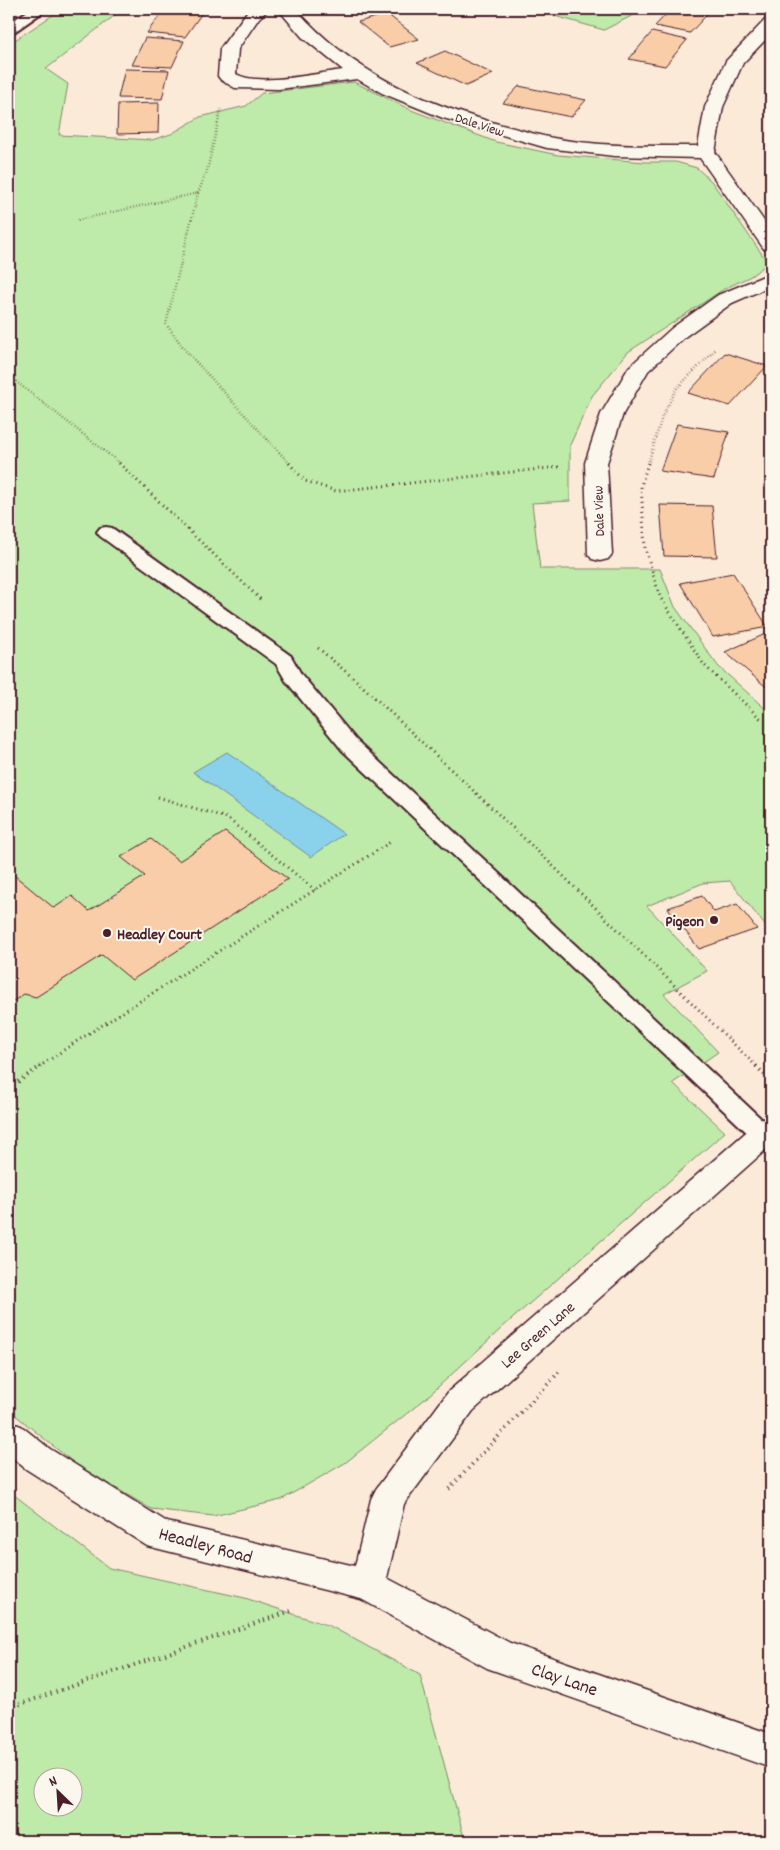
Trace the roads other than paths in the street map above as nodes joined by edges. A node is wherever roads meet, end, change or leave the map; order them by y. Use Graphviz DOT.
graph roads {
  1 [pos="40,9"];
  2 [pos="260,9"];
  3 [pos="286,9"];
  4 [pos="771,24"];
  5 [pos="9,29"];
  6 [pos="360,73"];
  7 [pos="706,152"];
  8 [pos="771,245"];
  9 [pos="771,279"];
  10 [pos="106,532"];
  11 [pos="600,554"];
  12 [pos="768,1131"];
  13 [pos="9,1436"];
  14 [pos="368,1585"];
  15 [pos="771,1751"];
  1 -- 5 [label="lane"];
  2 -- 6 [label="street"];
  3 -- 6 [label="street, Dale View"];
  4 -- 7 [label="street"];
  6 -- 7 [label="street, Dale View"];
  7 -- 8 [label="street"];
  9 -- 11 [label="street, Dale View"];
  10 -- 12 [label="lane"];
  12 -- 14 [label="street, Lee Green Lane"];
  13 -- 14 [label="street, Headley Road"];
  14 -- 15 [label="street, Clay Lane"];
}
